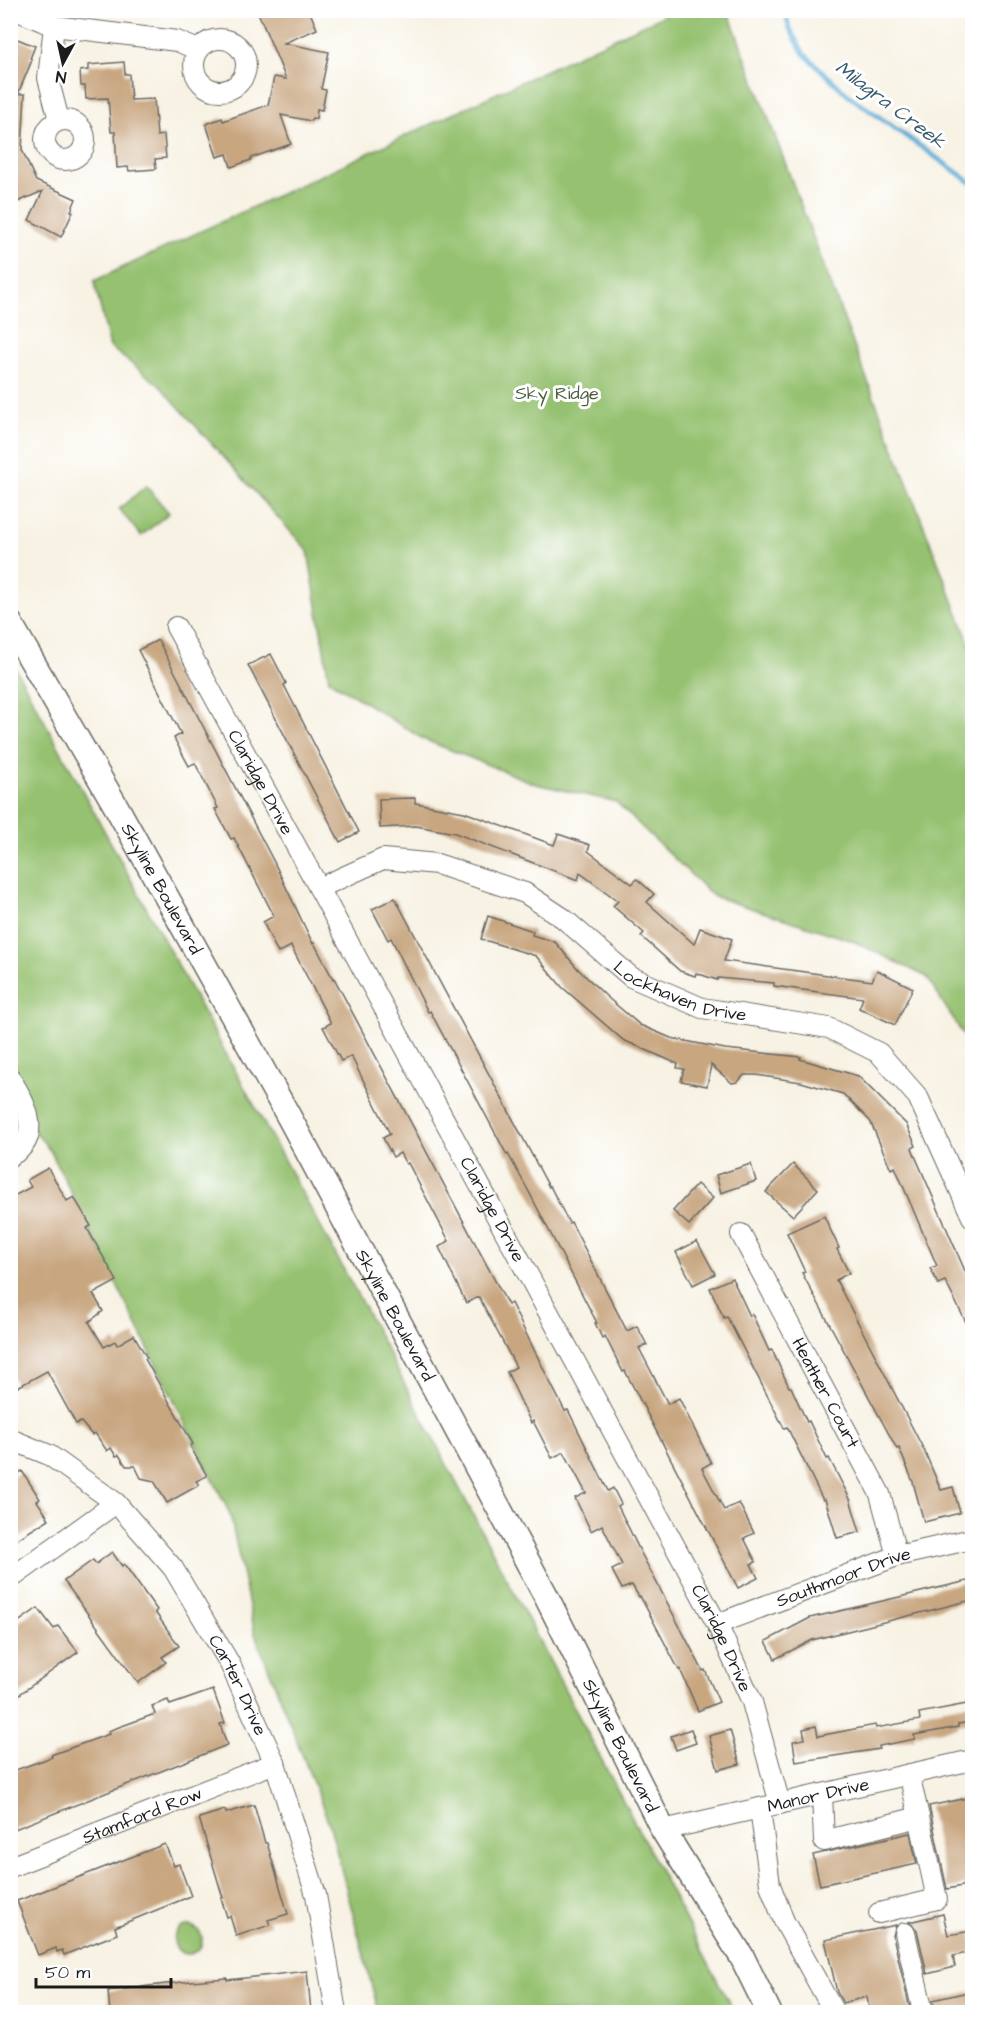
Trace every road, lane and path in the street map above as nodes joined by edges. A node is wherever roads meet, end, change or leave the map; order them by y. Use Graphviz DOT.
graph roads {
  1 [pos="16,10"];
  2 [pos="54,26"];
  3 [pos="198,50"];
  4 [pos="59,120"];
  5 [pos="10,624"];
  6 [pos="176,627"];
  7 [pos="319,888"];
  8 [pos="10,1078"];
  9 [pos="10,1156"];
  10 [pos="972,1217"];
  11 [pos="741,1234"];
  12 [pos="10,1439"];
  13 [pos="117,1503"];
  14 [pos="972,1539"];
  15 [pos="897,1556"];
  16 [pos="10,1579"];
  17 [pos="717,1624"];
  18 [pos="972,1760"];
  19 [pos="275,1763"];
  20 [pos="909,1774"];
  21 [pos="822,1794"];
  22 [pos="780,1804"];
  23 [pos="760,1808"];
  24 [pos="919,1817"];
  25 [pos="663,1830"];
  26 [pos="10,1867"];
  27 [pos="879,1913"];
  28 [pos="905,1933"];
  29 [pos="336,2013"];
  30 [pos="769,2013"];
  31 [pos="834,2013"];
  32 [pos="923,2013"];
  1 -- 2 [label="street"];
  2 -- 3 [label="street"];
  2 -- 4 [label="street"];
  5 -- 25 [label="main road, Skyline Boulevard"];
  6 -- 7 [label="street, Claridge Drive"];
  7 -- 10 [label="street, Lockhaven Drive"];
  7 -- 17 [label="street, Claridge Drive"];
  8 -- 9 [label="street"];
  11 -- 15 [label="street, Heather Court"];
  12 -- 13 [label="street, Carter Drive"];
  13 -- 16 [label="street"];
  13 -- 19 [label="street, Carter Drive"];
  14 -- 15 [label="street, Southmoor Drive"];
  15 -- 17 [label="street, Southmoor Drive"];
  17 -- 22 [label="street, Claridge Drive"];
  18 -- 20 [label="street, Manor Drive"];
  19 -- 26 [label="street, Stamford Row"];
  19 -- 29 [label="street, Carter Drive"];
  20 -- 21 [label="street, Manor Drive"];
  20 -- 24 [label="street"];
  21 -- 22 [label="street, Manor Drive"];
  21 -- 24 [label="street"];
  22 -- 23 [label="street, Manor Drive"];
  23 -- 25 [label="street, Manor Drive"];
  23 -- 31 [label="street"];
  24 -- 27 [label="street"];
  25 -- 30 [label="main road, Skyline Boulevard"];
  28 -- 32 [label="street"];
}
